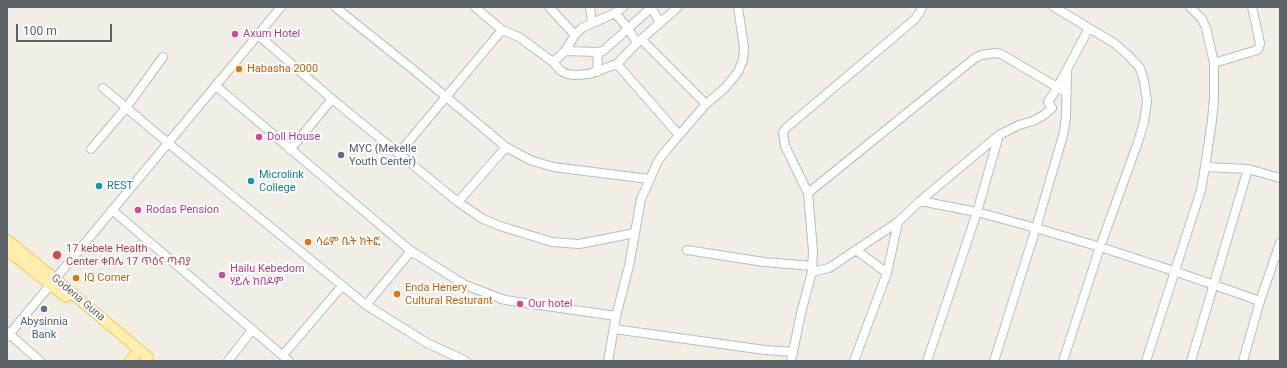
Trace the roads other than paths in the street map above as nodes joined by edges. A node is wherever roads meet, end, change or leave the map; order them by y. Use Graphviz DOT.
graph roads {
  1 [pos="281,7"];
  2 [pos="335,7"];
  3 [pos="475,7"];
  4 [pos="550,7"];
  5 [pos="590,7"];
  6 [pos="623,7"];
  7 [pos="652,7"];
  8 [pos="678,7"];
  9 [pos="738,7"];
  10 [pos="922,7"];
  11 [pos="1054,7"];
  12 [pos="1190,7"];
  13 [pos="1252,7"];
  14 [pos="558,10"];
  15 [pos="615,13"];
  16 [pos="592,23"];
  17 [pos="660,23"];
  18 [pos="628,28"];
  19 [pos="1088,28"];
  20 [pos="502,30"];
  21 [pos="575,34"];
  22 [pos="258,35"];
  23 [pos="639,41"];
  24 [pos="565,52"];
  25 [pos="598,52"];
  26 [pos="163,57"];
  27 [pos="553,62"];
  28 [pos="1214,63"];
  29 [pos="617,64"];
  30 [pos="1067,68"];
  31 [pos="597,72"];
  32 [pos="216,86"];
  33 [pos="103,88"];
  34 [pos="1058,88"];
  35 [pos="1067,93"];
  36 [pos="446,97"];
  37 [pos="332,99"];
  38 [pos="706,104"];
  39 [pos="126,108"];
  40 [pos="680,135"];
  41 [pos="999,135"];
  42 [pos="168,143"];
  43 [pos="506,147"];
  44 [pos="91,149"];
  45 [pos="290,150"];
  46 [pos="399,153"];
  47 [pos="1205,167"];
  48 [pos="1248,169"];
  49 [pos="1280,178"];
  50 [pos="649,180"];
  51 [pos="808,193"];
  52 [pos="920,201"];
  53 [pos="458,202"];
  54 [pos="112,210"];
  55 [pos="977,212"];
  56 [pos="898,222"];
  57 [pos="1036,228"];
  58 [pos="635,232"];
  59 [pos="7,240"];
  60 [pos="1280,243"];
  61 [pos="1100,247"];
  62 [pos="7,250"];
  63 [pos="687,250"];
  64 [pos="856,250"];
  65 [pos="411,251"];
  66 [pos="812,269"];
  67 [pos="1174,271"];
  68 [pos="886,273"];
  69 [pos="53,282"];
  70 [pos="1213,284"];
  71 [pos="342,286"];
  72 [pos="1260,301"];
  73 [pos="366,305"];
  74 [pos="616,316"];
  75 [pos="614,329"];
  76 [pos="252,330"];
  77 [pos="8,334"];
  78 [pos="793,352"];
  79 [pos="282,355"];
  80 [pos="142,358"];
  81 [pos="40,361"];
  82 [pos="228,361"];
  83 [pos="289,361"];
  84 [pos="466,361"];
  85 [pos="608,361"];
  86 [pos="791,361"];
  87 [pos="854,361"];
  88 [pos="927,361"];
  89 [pos="994,361"];
  90 [pos="1063,361"];
  91 [pos="1146,361"];
  92 [pos="1191,361"];
  93 [pos="1243,361"];
  1 -- 22 [label="street"];
  2 -- 36 [label="street"];
  3 -- 20 [label="street"];
  4 -- 14 [label="street"];
  5 -- 16 [label="street"];
  6 -- 15 [label="street"];
  7 -- 17 [label="street"];
  7 -- 18 [label="street"];
  8 -- 17 [label="street"];
  9 -- 38 [label="street"];
  10 -- 51 [label="street"];
  11 -- 19 [label="street"];
  12 -- 28 [label="street"];
  13 -- 28 [label="street"];
  14 -- 21 [label="street"];
  15 -- 16 [label="street"];
  15 -- 18 [label="street"];
  16 -- 21 [label="street"];
  17 -- 23 [label="street"];
  18 -- 23 [label="street"];
  18 -- 25 [label="street"];
  19 -- 30 [label="street"];
  19 -- 61 [label="street"];
  20 -- 27 [label="street"];
  20 -- 36 [label="street"];
  21 -- 24 [label="street"];
  22 -- 32 [label="street"];
  22 -- 37 [label="street"];
  23 -- 29 [label="street"];
  23 -- 38 [label="street"];
  24 -- 25 [label="street"];
  24 -- 27 [label="street"];
  25 -- 31 [label="street"];
  26 -- 39 [label="street"];
  27 -- 31 [label="street"];
  28 -- 47 [label="street"];
  29 -- 31 [label="street"];
  29 -- 40 [label="street"];
  30 -- 34 [label="street"];
  30 -- 35 [label="street"];
  32 -- 42 [label="street"];
  32 -- 45 [label="street"];
  33 -- 39 [label="street"];
  34 -- 35 [label="street"];
  34 -- 41 [label="street"];
  34 -- 51 [label="street"];
  35 -- 57 [label="street"];
  36 -- 43 [label="street"];
  36 -- 46 [label="street"];
  37 -- 45 [label="street"];
  37 -- 46 [label="street"];
  38 -- 40 [label="street"];
  39 -- 42 [label="street"];
  39 -- 44 [label="street"];
  40 -- 50 [label="street"];
  41 -- 52 [label="street"];
  41 -- 55 [label="street"];
  42 -- 54 [label="street"];
  42 -- 71 [label="street"];
  43 -- 50 [label="street"];
  43 -- 53 [label="street"];
  45 -- 65 [label="street"];
  46 -- 53 [label="street"];
  47 -- 48 [label="street"];
  47 -- 67 [label="street"];
  48 -- 49 [label="street"];
  48 -- 70 [label="street"];
  50 -- 58 [label="street"];
  51 -- 66 [label="street"];
  52 -- 55 [label="street"];
  52 -- 56 [label="street"];
  53 -- 58 [label="street"];
  54 -- 69 [label="street"];
  54 -- 76 [label="street"];
  55 -- 57 [label="street"];
  55 -- 88 [label="street"];
  56 -- 64 [label="street"];
  56 -- 68 [label="street"];
  57 -- 61 [label="street"];
  57 -- 89 [label="street"];
  58 -- 74 [label="street"];
  59 -- 69 [label="main road, Godena Guna"];
  60 -- 72 [label="street"];
  61 -- 67 [label="street"];
  61 -- 90 [label="street"];
  62 -- 69 [label="main road, Godena Guna"];
  63 -- 66 [label="street"];
  64 -- 66 [label="street"];
  64 -- 68 [label="street"];
  65 -- 73 [label="street"];
  65 -- 74 [label="street"];
  66 -- 78 [label="street"];
  67 -- 70 [label="street"];
  67 -- 91 [label="street"];
  68 -- 87 [label="street"];
  69 -- 77 [label="street"];
  69 -- 80 [label="main road, Godena Guna"];
  70 -- 72 [label="street"];
  70 -- 92 [label="street"];
  71 -- 73 [label="street"];
  71 -- 79 [label="street"];
  72 -- 93 [label="street"];
  73 -- 84 [label="street"];
  74 -- 75 [label="street"];
  75 -- 78 [label="street"];
  75 -- 85 [label="street"];
  76 -- 79 [label="street"];
  76 -- 82 [label="street"];
  77 -- 81 [label="street"];
  78 -- 86 [label="street"];
  79 -- 83 [label="street"];
}
